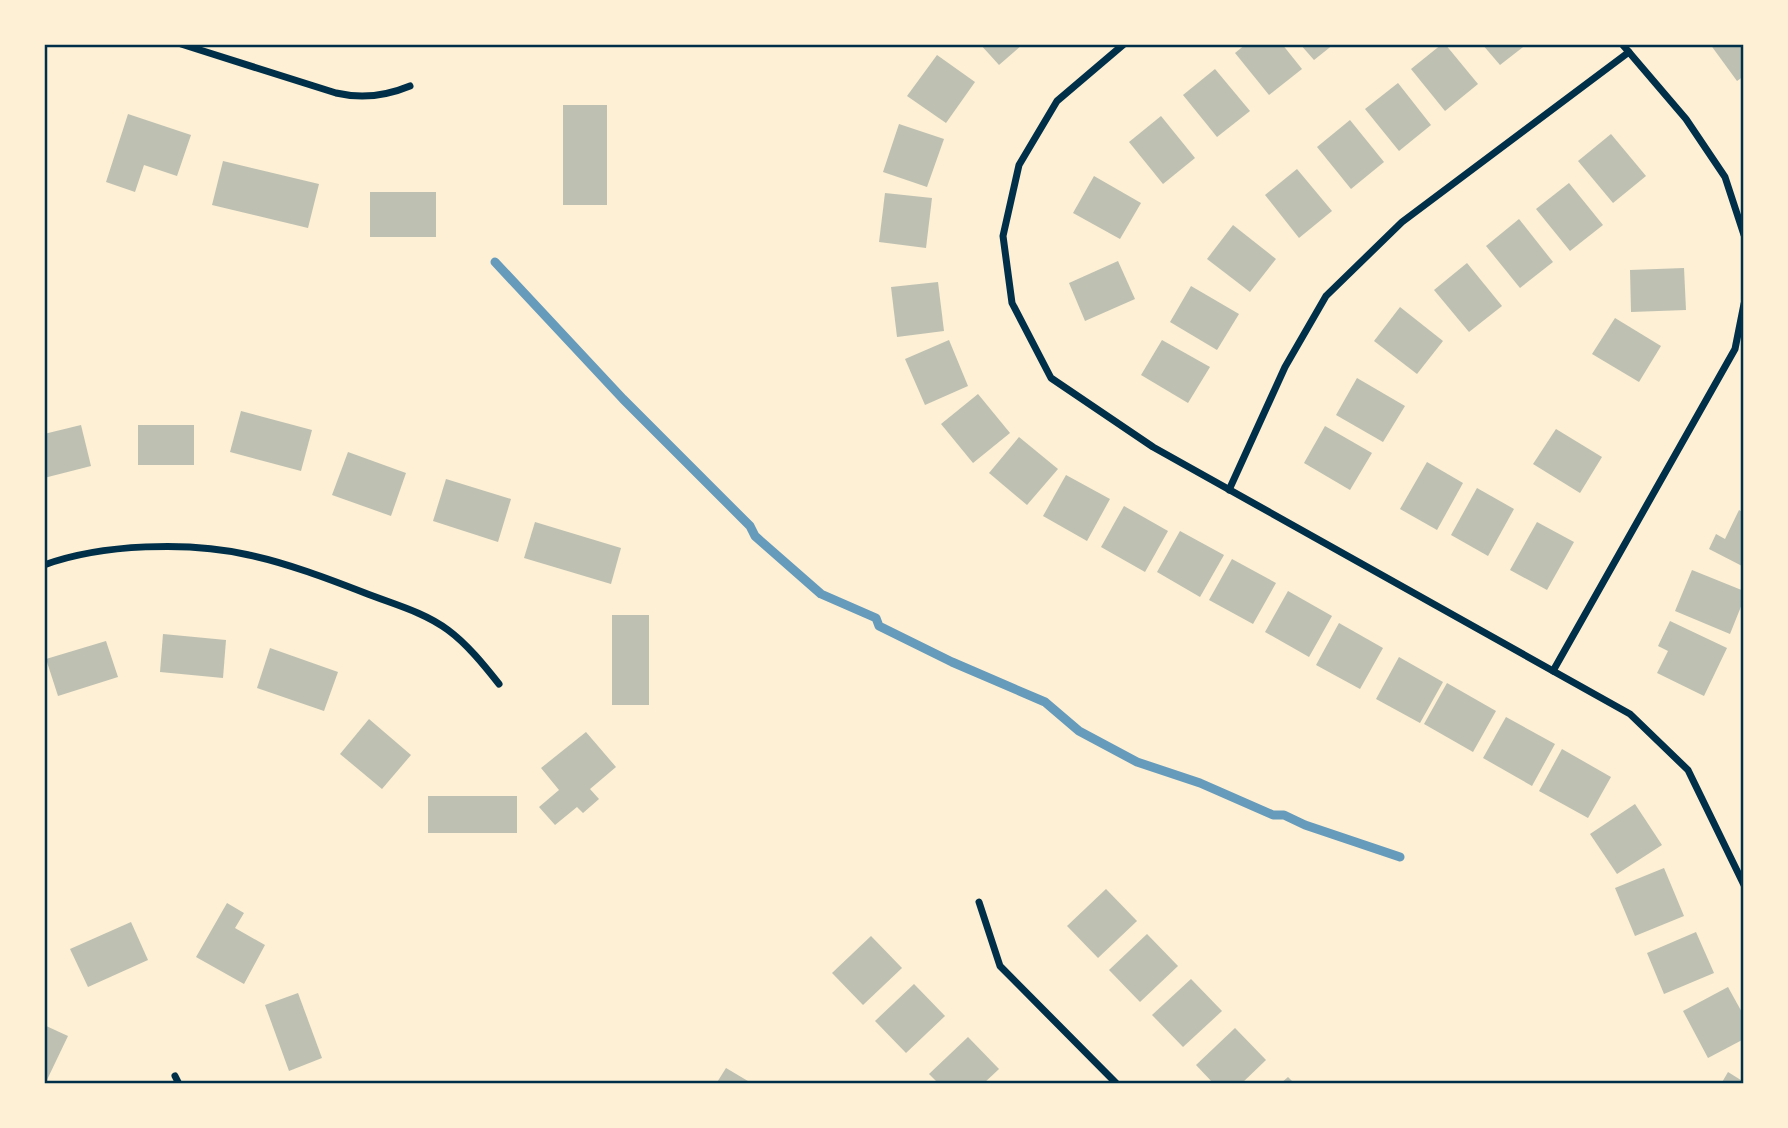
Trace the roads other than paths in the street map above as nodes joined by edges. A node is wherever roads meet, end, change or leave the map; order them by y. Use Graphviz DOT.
graph roads {
  1 [pos="180,44"];
  2 [pos="213,44"];
  3 [pos="1124,44"];
  4 [pos="1622,44"];
  5 [pos="1629,52"];
  6 [pos="210,53"];
  7 [pos="410,86"];
  8 [pos="1744,235"];
  9 [pos="1744,304"];
  10 [pos="1229,490"];
  11 [pos="44,565"];
  12 [pos="1553,671"];
  13 [pos="499,684"];
  14 [pos="1744,885"];
  15 [pos="979,902"];
  16 [pos="175,1076"];
  17 [pos="179,1084"];
  18 [pos="1117,1084"];
  1 -- 6 [label="street"];
  2 -- 6 [label="street"];
  3 -- 10 [label="street"];
  4 -- 5 [label="street"];
  5 -- 8 [label="street"];
  5 -- 10 [label="street"];
  6 -- 7 [label="street"];
  9 -- 12 [label="street"];
  10 -- 12 [label="street"];
  11 -- 13 [label="street"];
  12 -- 14 [label="street"];
  15 -- 18 [label="street"];
  16 -- 17 [label="street"];
}
